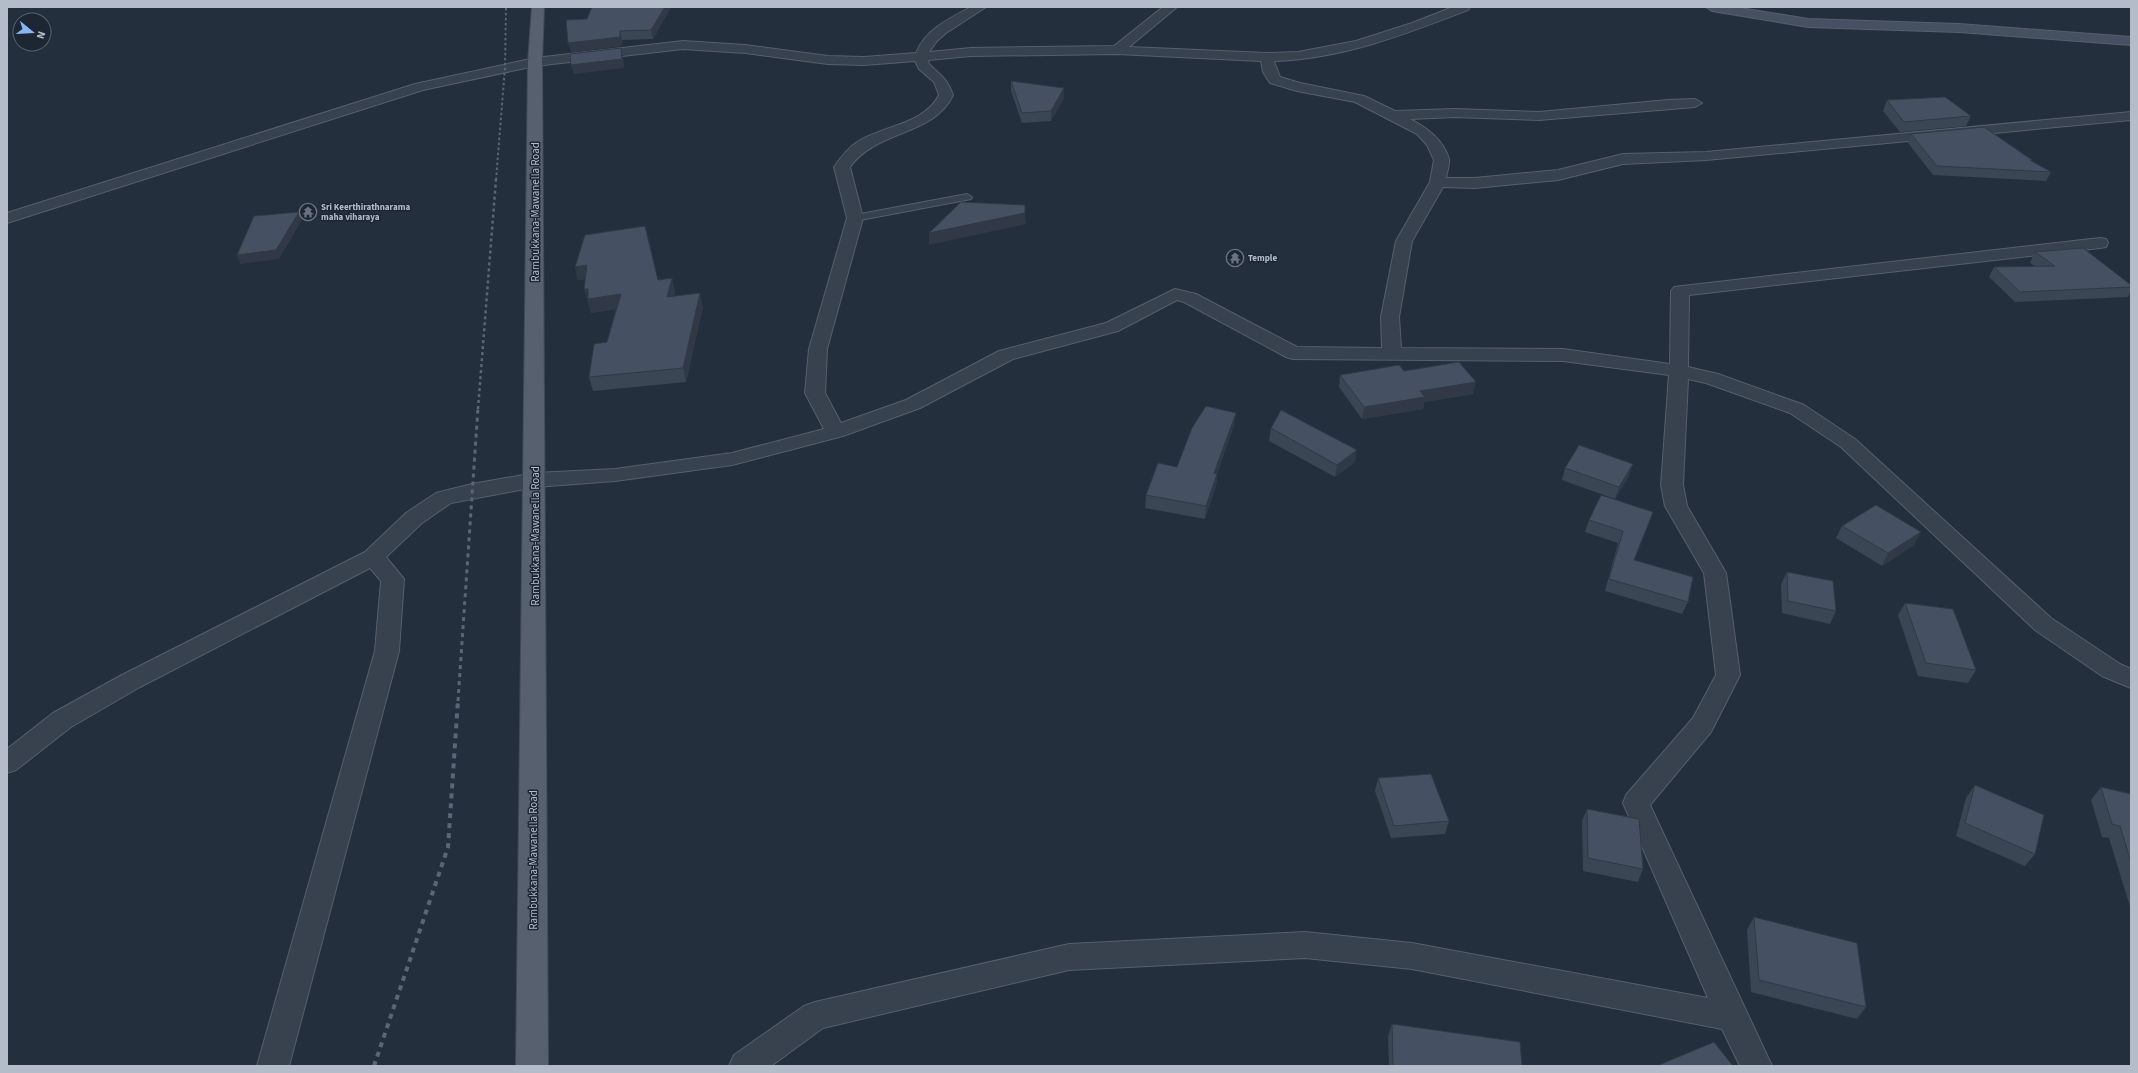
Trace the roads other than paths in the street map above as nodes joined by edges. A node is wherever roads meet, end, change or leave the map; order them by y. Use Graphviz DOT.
graph roads {
  1 [pos="538,7"];
  2 [pos="980,7"];
  3 [pos="1171,7"];
  4 [pos="1464,7"];
  5 [pos="1712,7"];
  6 [pos="2131,41"];
  7 [pos="1117,50"];
  8 [pos="921,56"];
  9 [pos="1267,57"];
  10 [pos="535,62"];
  11 [pos="1695,103"];
  12 [pos="1393,115"];
  13 [pos="2131,116"];
  14 [pos="1438,182"];
  15 [pos="967,198"];
  16 [pos="7,218"];
  17 [pos="854,218"];
  18 [pos="2100,243"];
  19 [pos="1392,353"];
  20 [pos="1679,371"];
  21 [pos="836,432"];
  22 [pos="535,480"];
  23 [pos="374,557"];
  24 [pos="2131,679"];
  25 [pos="7,763"];
  26 [pos="1732,1017"];
  27 [pos="273,1066"];
  28 [pos="532,1066"];
  29 [pos="745,1066"];
  30 [pos="1756,1066"];
  1 -- 10 [label="main road, Rambukkana-Mawanella Road"];
  2 -- 8 [label="street"];
  3 -- 7 [label="street"];
  4 -- 9 [label="street"];
  5 -- 6 [label="street"];
  7 -- 8 [label="street"];
  7 -- 9 [label="street"];
  8 -- 10 [label="street"];
  8 -- 17 [label="street"];
  9 -- 12 [label="street"];
  10 -- 16 [label="street"];
  10 -- 22 [label="main road, Rambukkana-Mawanella Road"];
  11 -- 12 [label="street"];
  12 -- 14 [label="street"];
  13 -- 14 [label="street"];
  14 -- 19 [label="street"];
  15 -- 17 [label="lane"];
  17 -- 21 [label="street"];
  18 -- 20 [label="street"];
  19 -- 20 [label="street"];
  19 -- 21 [label="street"];
  20 -- 24 [label="street"];
  20 -- 26 [label="street"];
  21 -- 22 [label="street"];
  22 -- 23 [label="street"];
  22 -- 28 [label="main road, Rambukkana-Mawanella Road"];
  23 -- 25 [label="street"];
  23 -- 27 [label="street"];
  26 -- 29 [label="street"];
  26 -- 30 [label="street"];
}
